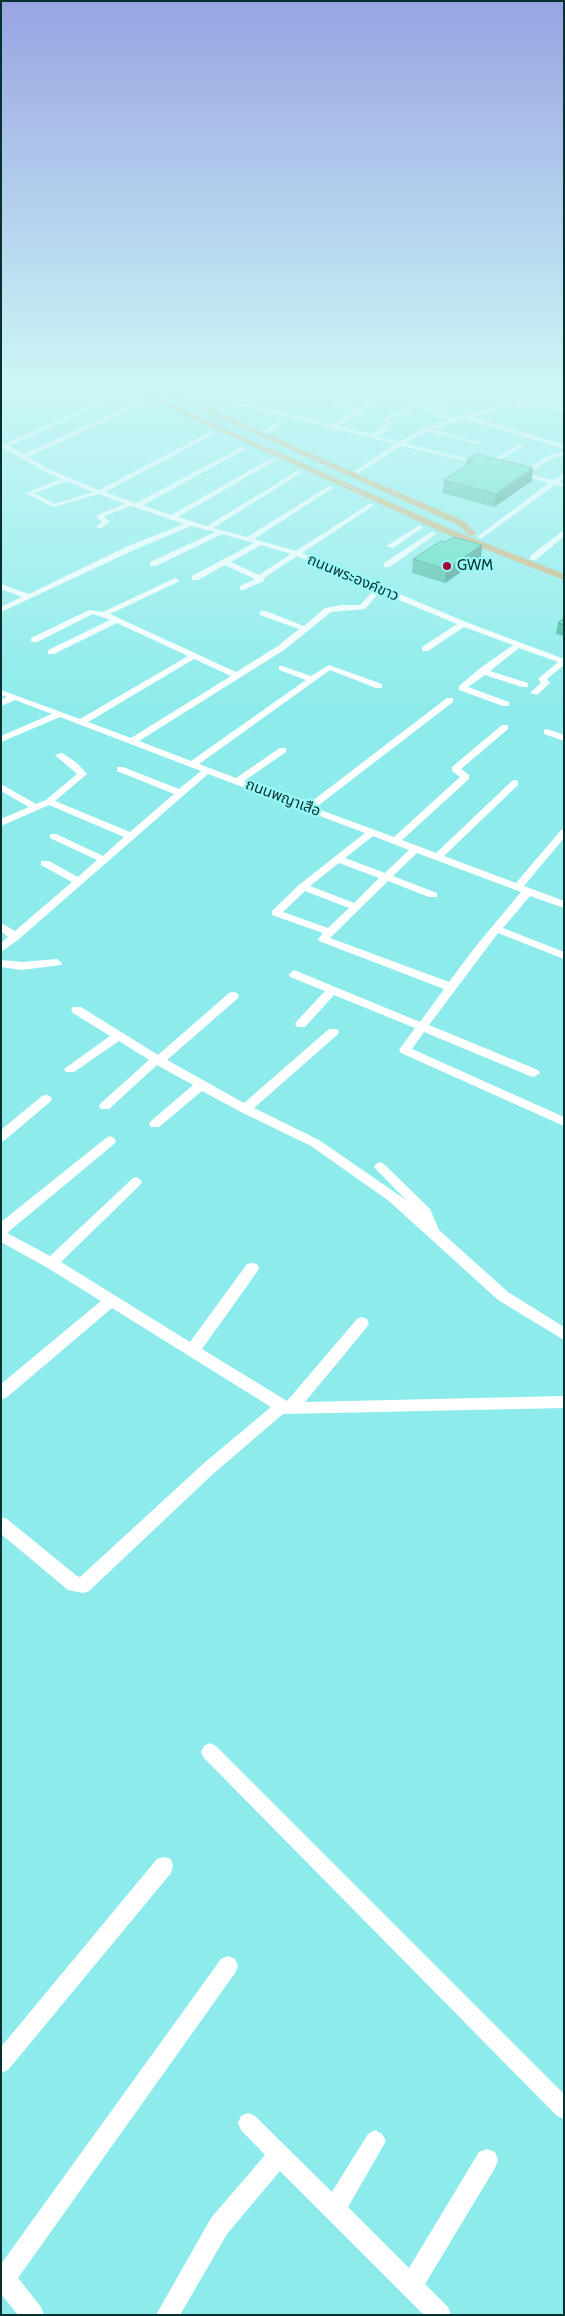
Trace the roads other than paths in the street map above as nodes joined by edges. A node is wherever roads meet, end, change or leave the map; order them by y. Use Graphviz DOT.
graph roads {
  1 [pos="31,492"];
  2 [pos="99,492"];
  3 [pos="158,492"];
  4 [pos="217,492"];
  5 [pos="265,492"];
  6 [pos="324,492"];
  7 [pos="343,492"];
  8 [pos="361,492"];
  9 [pos="370,492"];
  10 [pos="391,492"];
  11 [pos="539,492"];
  12 [pos="133,505"];
  13 [pos="371,505"];
  14 [pos="172,518"];
  15 [pos="191,523"];
  16 [pos="99,527"];
  17 [pos="420,527"];
  18 [pos="208,528"];
  19 [pos="221,532"];
  20 [pos="564,532"];
  21 [pos="433,533"];
  22 [pos="477,535"];
  23 [pos="249,539"];
  24 [pos="260,543"];
  25 [pos="390,546"];
  26 [pos="491,550"];
  27 [pos="295,554"];
  28 [pos="533,558"];
  29 [pos="225,562"];
  30 [pos="153,564"];
  31 [pos="387,565"];
  32 [pos="564,569"];
  33 [pos="564,577"];
  34 [pos="195,578"];
  35 [pos="259,578"];
  36 [pos="175,580"];
  37 [pos="1,586"];
  38 [pos="243,588"];
  39 [pos="379,589"];
  40 [pos="27,596"];
  41 [pos="1,610"];
  42 [pos="263,613"];
  43 [pos="104,614"];
  44 [pos="116,620"];
  45 [pos="463,624"];
  46 [pos="305,629"];
  47 [pos="34,640"];
  48 [pos="514,644"];
  49 [pos="425,649"];
  50 [pos="51,652"];
  51 [pos="195,655"];
  52 [pos="564,662"];
  53 [pos="282,668"];
  54 [pos="482,671"];
  55 [pos="235,675"];
  56 [pos="463,678"];
  57 [pos="312,679"];
  58 [pos="525,685"];
  59 [pos="378,686"];
  60 [pos="1,692"];
  61 [pos="534,693"];
  62 [pos="14,697"];
  63 [pos="450,700"];
  64 [pos="1,704"];
  65 [pos="506,704"];
  66 [pos="60,714"];
  67 [pos="81,722"];
  68 [pos="505,727"];
  69 [pos="547,732"];
  70 [pos="564,738"];
  71 [pos="1,739"];
  72 [pos="133,741"];
  73 [pos="283,750"];
  74 [pos="60,755"];
  75 [pos="192,764"];
  76 [pos="120,769"];
  77 [pos="208,770"];
  78 [pos="238,781"];
  79 [pos="515,783"];
  80 [pos="1,787"];
  81 [pos="180,793"];
  82 [pos="49,802"];
  83 [pos="36,808"];
  84 [pos="309,808"];
  85 [pos="1,823"];
  86 [pos="372,832"];
  87 [pos="564,832"];
  88 [pos="53,836"];
  89 [pos="131,836"];
  90 [pos="395,841"];
  91 [pos="415,848"];
  92 [pos="437,857"];
  93 [pos="104,860"];
  94 [pos="338,860"];
  95 [pos="45,863"];
  96 [pos="386,877"];
  97 [pos="80,881"];
  98 [pos="303,887"];
  99 [pos="523,889"];
  100 [pos="434,895"];
  101 [pos="564,905"];
  102 [pos="355,907"];
  103 [pos="1,926"];
  104 [pos="497,929"];
  105 [pos="329,932"];
  106 [pos="16,937"];
  107 [pos="1,949"];
  108 [pos="564,956"];
  109 [pos="57,963"];
  110 [pos="1,964"];
  111 [pos="294,974"];
  112 [pos="453,988"];
  113 [pos="332,990"];
  114 [pos="234,996"];
  115 [pos="77,1010"];
  116 [pos="301,1024"];
  117 [pos="422,1027"];
  118 [pos="332,1032"];
  119 [pos="118,1036"];
  120 [pos="158,1061"];
  121 [pos="70,1069"];
  122 [pos="534,1074"];
  123 [pos="201,1085"];
  124 [pos="46,1099"];
  125 [pos="105,1106"];
  126 [pos="245,1109"];
  127 [pos="564,1122"];
  128 [pos="155,1124"];
  129 [pos="1,1137"];
  130 [pos="110,1141"];
  131 [pos="380,1167"];
  132 [pos="136,1182"];
  133 [pos="1,1230"];
  134 [pos="435,1234"];
  135 [pos="1,1236"];
  136 [pos="50,1263"];
  137 [pos="252,1268"];
  138 [pos="111,1300"];
  139 [pos="362,1323"];
  140 [pos="563,1333"];
  141 [pos="192,1351"];
  142 [pos="1,1393"];
  143 [pos="564,1402"];
  144 [pos="287,1407"];
  145 [pos="1,1524"];
  146 [pos="210,1752"];
  147 [pos="164,1866"];
  148 [pos="228,1966"];
  149 [pos="1,2063"];
  150 [pos="564,2109"];
  151 [pos="248,2123"];
  152 [pos="375,2141"];
  153 [pos="487,2160"];
  154 [pos="286,2161"];
  155 [pos="334,2210"];
  156 [pos="2,2279"];
  157 [pos="411,2286"];
  158 [pos="33,2315"];
  159 [pos="166,2315"];
  160 [pos="440,2315"];
  1 -- 2 [label="street"];
  2 -- 12 [label="street, ถนนพระองค์ขาว"];
  3 -- 12 [label="street"];
  4 -- 14 [label="street"];
  5 -- 18 [label="street"];
  6 -- 23 [label="street"];
  7 -- 13 [label="main road"];
  8 -- 26 [label="main road"];
  9 -- 22 [label="main road"];
  10 -- 22 [label="main road"];
  11 -- 22 [label="street"];
  12 -- 14 [label="street, ถนนพระองค์ขาว"];
  12 -- 16 [label="street"];
  13 -- 17 [label="main road"];
  13 -- 27 [label="street"];
  14 -- 15 [label="street, ถนนพระองค์ขาว"];
  15 -- 18 [label="street, ถนนพระองค์ขาว"];
  15 -- 40 [label="street"];
  17 -- 21 [label="main road"];
  17 -- 25 [label="street"];
  18 -- 19 [label="street, ถนนพระองค์ขาว"];
  19 -- 23 [label="street, ถนนพระองค์ขาว"];
  19 -- 30 [label="street"];
  20 -- 28 [label="street"];
  21 -- 26 [label="main road"];
  21 -- 31 [label="street"];
  22 -- 28 [label="main road"];
  23 -- 24 [label="street, ถนนพระองค์ขาว"];
  24 -- 27 [label="street, ถนนพระองค์ขาว"];
  24 -- 29 [label="street"];
  26 -- 33 [label="main road"];
  27 -- 35 [label="street"];
  27 -- 39 [label="street, ถนนพระองค์ขาว"];
  28 -- 32 [label="main road"];
  29 -- 34 [label="street"];
  29 -- 35 [label="street"];
  35 -- 38 [label="street"];
  36 -- 43 [label="street"];
  37 -- 40 [label="street"];
  39 -- 45 [label="street, ถนนพระองค์ขาว"];
  39 -- 46 [label="street"];
  40 -- 41 [label="street"];
  42 -- 46 [label="street"];
  43 -- 44 [label="street"];
  43 -- 47 [label="street"];
  44 -- 50 [label="street"];
  44 -- 51 [label="street"];
  45 -- 48 [label="street, ถนนพระองค์ขาว"];
  45 -- 49 [label="street"];
  46 -- 55 [label="street"];
  48 -- 52 [label="street, ถนนพระองค์ขาว"];
  48 -- 54 [label="street"];
  48 -- 56 [label="street"];
  51 -- 55 [label="street"];
  51 -- 67 [label="street"];
  52 -- 61 [label="street"];
  53 -- 57 [label="street"];
  54 -- 58 [label="street"];
  54 -- 65 [label="street"];
  55 -- 72 [label="street"];
  57 -- 59 [label="street"];
  57 -- 75 [label="street"];
  60 -- 62 [label="street, ถนนพญาเสือ"];
  62 -- 64 [label="street"];
  62 -- 66 [label="street, ถนนพญาเสือ"];
  63 -- 84 [label="street"];
  66 -- 67 [label="street, ถนนพญาเสือ"];
  66 -- 71 [label="street"];
  67 -- 72 [label="street, ถนนพญาเสือ"];
  68 -- 90 [label="street"];
  69 -- 70 [label="street"];
  72 -- 75 [label="street, ถนนพญาเสือ"];
  73 -- 78 [label="street"];
  74 -- 82 [label="street"];
  75 -- 77 [label="street, ถนนพญาเสือ"];
  76 -- 81 [label="street"];
  77 -- 78 [label="street, ถนนพญาเสือ"];
  77 -- 81 [label="street"];
  78 -- 84 [label="street, ถนนพญาเสือ"];
  79 -- 92 [label="street"];
  80 -- 83 [label="street"];
  81 -- 89 [label="street"];
  82 -- 83 [label="street"];
  82 -- 89 [label="street"];
  83 -- 85 [label="street"];
  84 -- 86 [label="street, ถนนพญาเสือ"];
  86 -- 90 [label="street, ถนนพญาเสือ"];
  86 -- 94 [label="street"];
  87 -- 99 [label="street"];
  88 -- 93 [label="street"];
  89 -- 93 [label="street"];
  90 -- 91 [label="street, ถนนพญาเสือ"];
  91 -- 92 [label="street, ถนนพญาเสือ"];
  91 -- 96 [label="street"];
  92 -- 99 [label="street, ถนนพญาเสือ"];
  93 -- 97 [label="street"];
  94 -- 96 [label="street"];
  94 -- 98 [label="street"];
  95 -- 97 [label="street"];
  96 -- 100 [label="street"];
  96 -- 102 [label="street"];
  97 -- 106 [label="street"];
  98 -- 102 [label="street"];
  98 -- 105 [label="street"];
  99 -- 101 [label="street, ถนนพญาเสือ"];
  99 -- 104 [label="street"];
  102 -- 105 [label="street"];
  103 -- 106 [label="street"];
  104 -- 108 [label="street"];
  104 -- 112 [label="street"];
  105 -- 112 [label="street"];
  106 -- 107 [label="street"];
  109 -- 110 [label="street"];
  111 -- 113 [label="street"];
  112 -- 117 [label="street"];
  113 -- 116 [label="street"];
  113 -- 117 [label="street"];
  114 -- 120 [label="street"];
  115 -- 119 [label="street"];
  117 -- 122 [label="street"];
  117 -- 127 [label="street"];
  118 -- 126 [label="street"];
  119 -- 120 [label="street"];
  119 -- 121 [label="street"];
  120 -- 123 [label="street"];
  120 -- 125 [label="street"];
  123 -- 126 [label="street"];
  123 -- 128 [label="street"];
  124 -- 129 [label="street"];
  126 -- 134 [label="street"];
  130 -- 133 [label="street"];
  131 -- 134 [label="street"];
  132 -- 136 [label="street"];
  134 -- 140 [label="street"];
  135 -- 136 [label="street"];
  136 -- 138 [label="street"];
  137 -- 141 [label="street"];
  138 -- 141 [label="street"];
  138 -- 142 [label="street"];
  139 -- 144 [label="street"];
  141 -- 144 [label="street"];
  143 -- 144 [label="street"];
  144 -- 145 [label="street"];
  146 -- 150 [label="street"];
  147 -- 149 [label="street"];
  148 -- 156 [label="street"];
  151 -- 154 [label="street"];
  152 -- 155 [label="street"];
  153 -- 157 [label="street"];
  154 -- 155 [label="street"];
  154 -- 159 [label="street"];
  155 -- 157 [label="street"];
  156 -- 158 [label="street"];
  157 -- 160 [label="street"];
}
